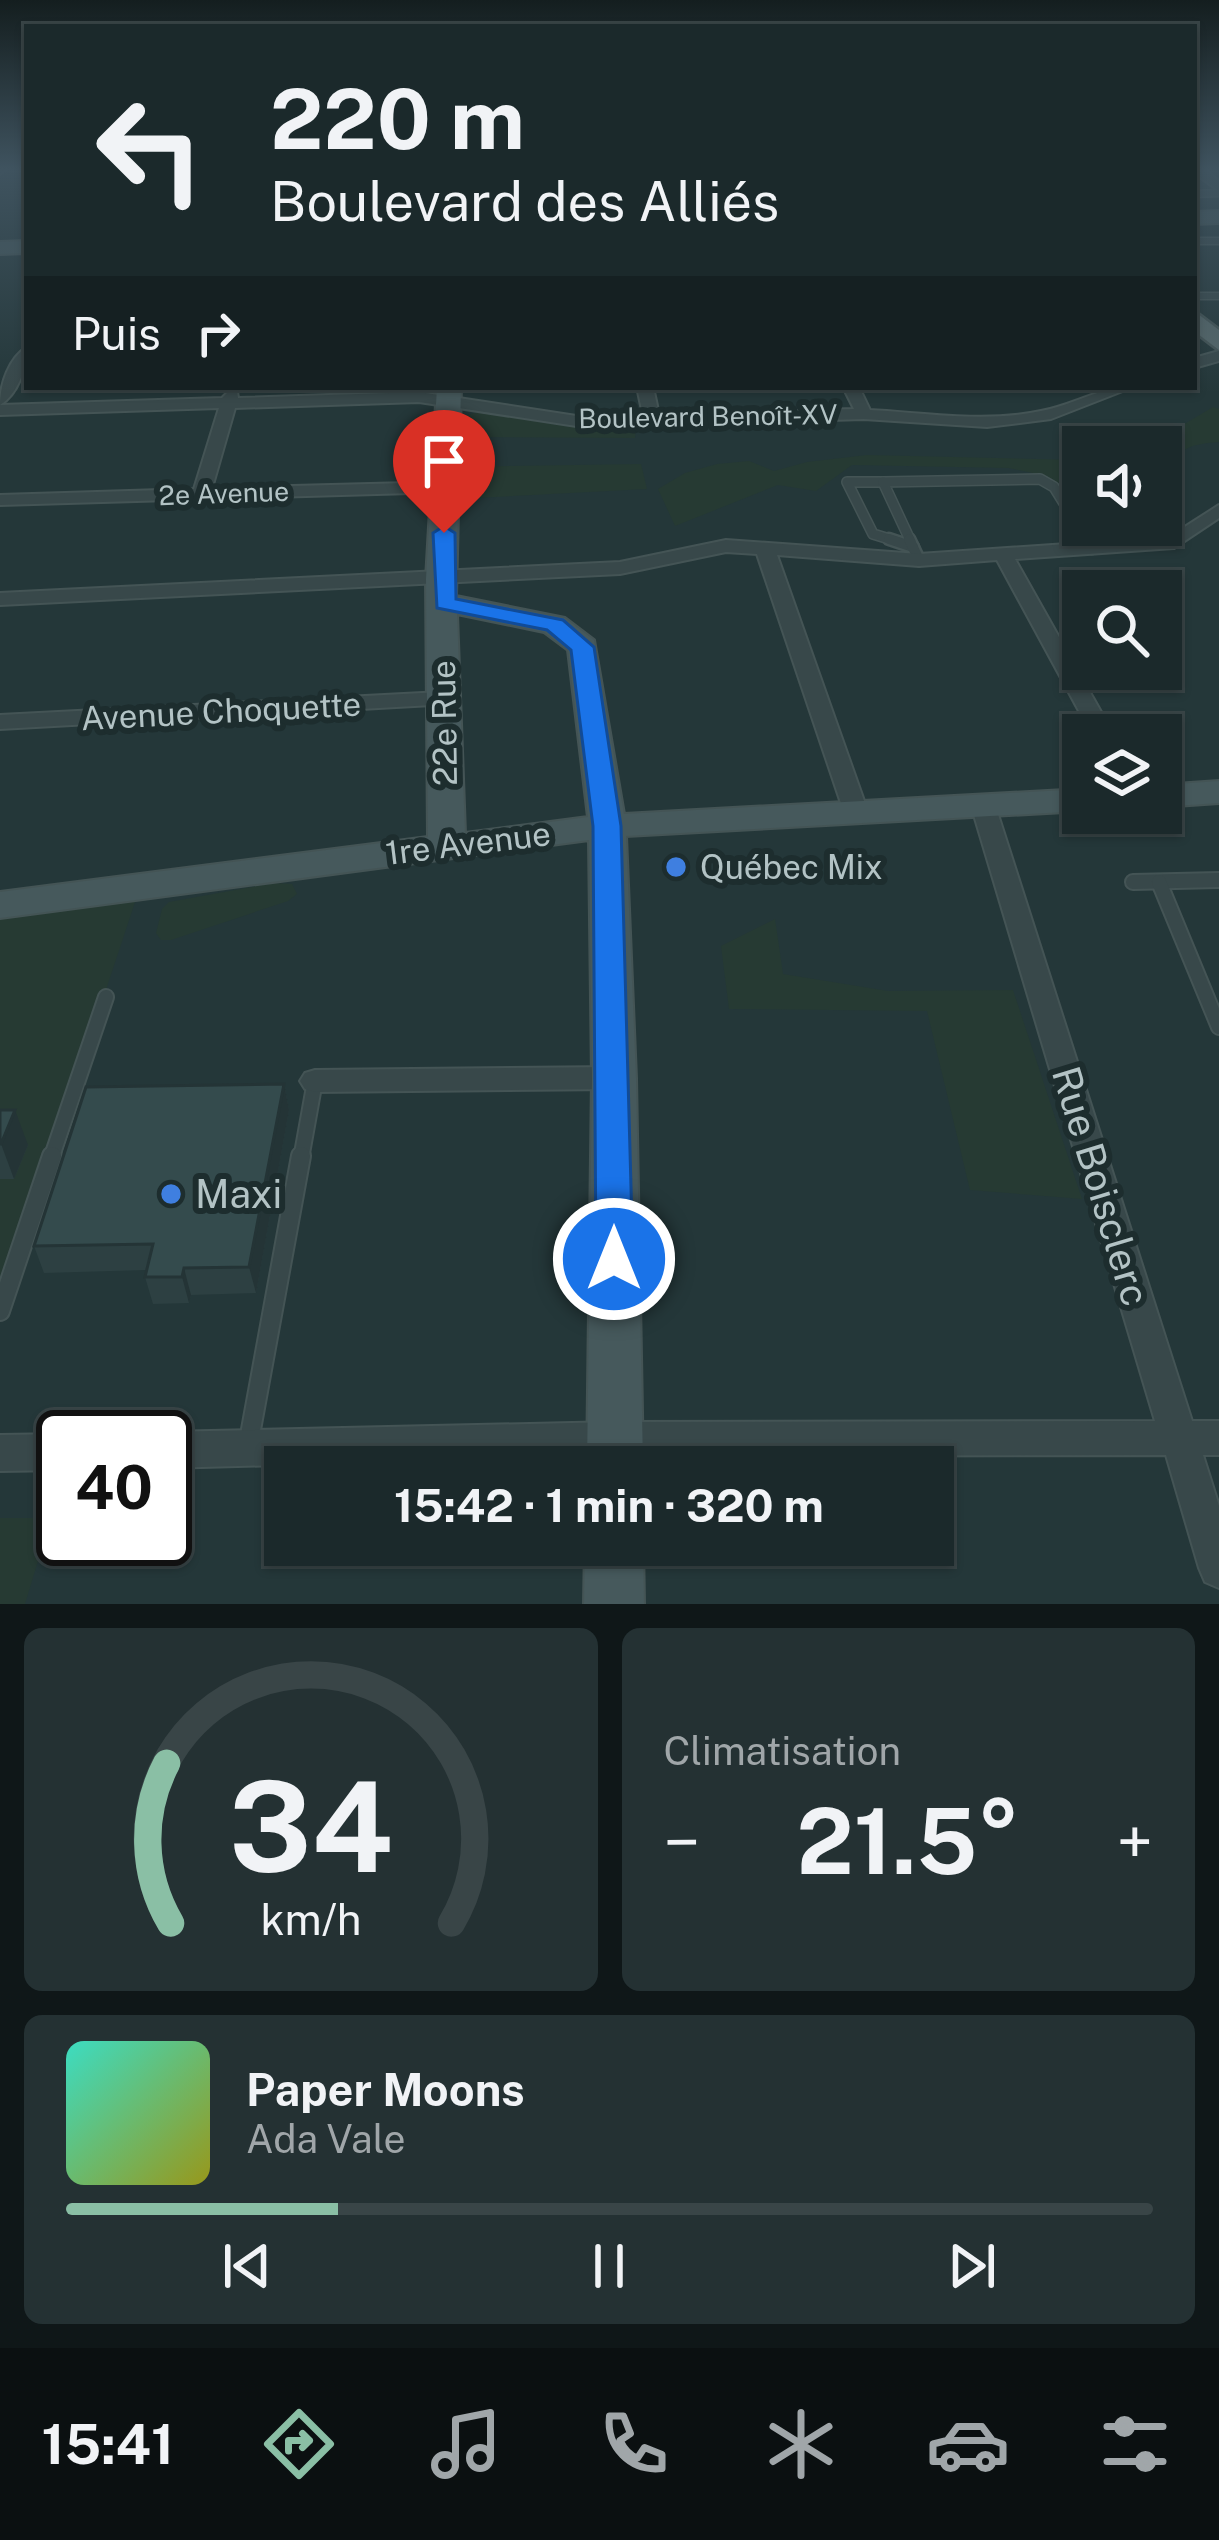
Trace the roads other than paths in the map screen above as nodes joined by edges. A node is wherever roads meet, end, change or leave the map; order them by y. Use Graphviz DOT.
graph roads {
  1 [pos="1197,321"];
  2 [pos="1219,343"];
  3 [pos="24,356"];
  4 [pos="646,390"];
  5 [pos="853,390"];
  6 [pos="1069,390"];
  7 [pos="1117,390"];
  8 [pos="449,394"];
  9 [pos="230,395"];
  10 [pos="0,400"];
  11 [pos="1080,404"];
  12 [pos="0,410"];
  13 [pos="865,414"];
  14 [pos="652,421"];
  15 [pos="884,482"];
  16 [pos="447,487"];
  17 [pos="201,495"];
  18 [pos="0,500"];
  19 [pos="1219,510"];
  20 [pos="1182,536"];
  21 [pos="1219,538"];
  22 [pos="1182,541"];
  23 [pos="764,546"];
  24 [pos="1119,546"];
  25 [pos="1092,548"];
  26 [pos="916,553"];
  27 [pos="1003,554"];
  28 [pos="443,591"];
  29 [pos="0,599"];
  30 [pos="442,699"];
  31 [pos="1091,714"];
  32 [pos="0,722"];
  33 [pos="1219,792"];
  34 [pos="1182,795"];
  35 [pos="1062,801"];
  36 [pos="983,805"];
  37 [pos="857,815"];
  38 [pos="607,826"];
  39 [pos="447,844"];
  40 [pos="1219,880"];
  41 [pos="1133,882"];
  42 [pos="1159,882"];
  43 [pos="0,905"];
  44 [pos="106,997"];
  45 [pos="1219,1027"];
  46 [pos="614,1078"];
  47 [pos="315,1081"];
  48 [pos="0,1311"];
  49 [pos="1219,1438"];
  50 [pos="1180,1440"];
  51 [pos="615,1446"];
  52 [pos="919,1446"];
  53 [pos="248,1449"];
  54 [pos="264,1449"];
  55 [pos="192,1450"];
  56 [pos="36,1453"];
  57 [pos="0,1454"];
  58 [pos="614,1566"];
  59 [pos="1219,1568"];
  60 [pos="614,1604"];
  1 -- 2 [label="main road"];
  3 -- 10 [label="street"];
  4 -- 14 [label="street"];
  5 -- 13 [label="street"];
  6 -- 11 [label="street"];
  7 -- 11 [label="street, Boulevard Benoît-XV"];
  8 -- 9 [label="street, Boulevard Benoît-XV"];
  8 -- 14 [label="street, Boulevard Benoît-XV"];
  8 -- 16 [label="street, 22e Rue"];
  9 -- 12 [label="street, Boulevard Benoît-XV"];
  9 -- 17 [label="street"];
  11 -- 13 [label="street, Boulevard Benoît-XV"];
  13 -- 14 [label="street, Boulevard Benoît-XV"];
  15 -- 25 [label="lane"];
  15 -- 26 [label="lane"];
  15 -- 26 [label="lane"];
  16 -- 17 [label="street, 2e Avenue"];
  16 -- 28 [label="street, 22e Rue"];
  17 -- 18 [label="street, 2e Avenue"];
  19 -- 20 [label="street"];
  21 -- 22 [label="street"];
  23 -- 26 [label="street"];
  23 -- 28 [label="street"];
  23 -- 37 [label="street"];
  24 -- 25 [label="street"];
  25 -- 27 [label="street"];
  26 -- 27 [label="street"];
  27 -- 31 [label="street"];
  28 -- 29 [label="street"];
  28 -- 30 [label="street, 22e Rue"];
  28 -- 38 [label="street"];
  30 -- 32 [label="street, Avenue Choquette"];
  30 -- 39 [label="street, 22e Rue"];
  33 -- 34 [label="street"];
  35 -- 36 [label="street, 1re Avenue"];
  36 -- 37 [label="street, 1re Avenue"];
  36 -- 50 [label="street, Rue Boisclerc"];
  37 -- 38 [label="street, 1re Avenue"];
  38 -- 39 [label="street, 1re Avenue"];
  38 -- 46 [label="street"];
  39 -- 43 [label="street, 1re Avenue"];
  40 -- 42 [label="lane"];
  41 -- 42 [label="lane"];
  42 -- 45 [label="lane"];
  44 -- 48 [label="lane"];
  46 -- 47 [label="street"];
  46 -- 51 [label="street"];
  47 -- 53 [label="lane"];
  49 -- 50 [label="street"];
  50 -- 52 [label="street"];
  50 -- 59 [label="street, Rue Boisclerc"];
  53 -- 54 [label="street"];
  53 -- 55 [label="street"];
  56 -- 57 [label="street"];
  58 -- 60 [label="street"];
}
